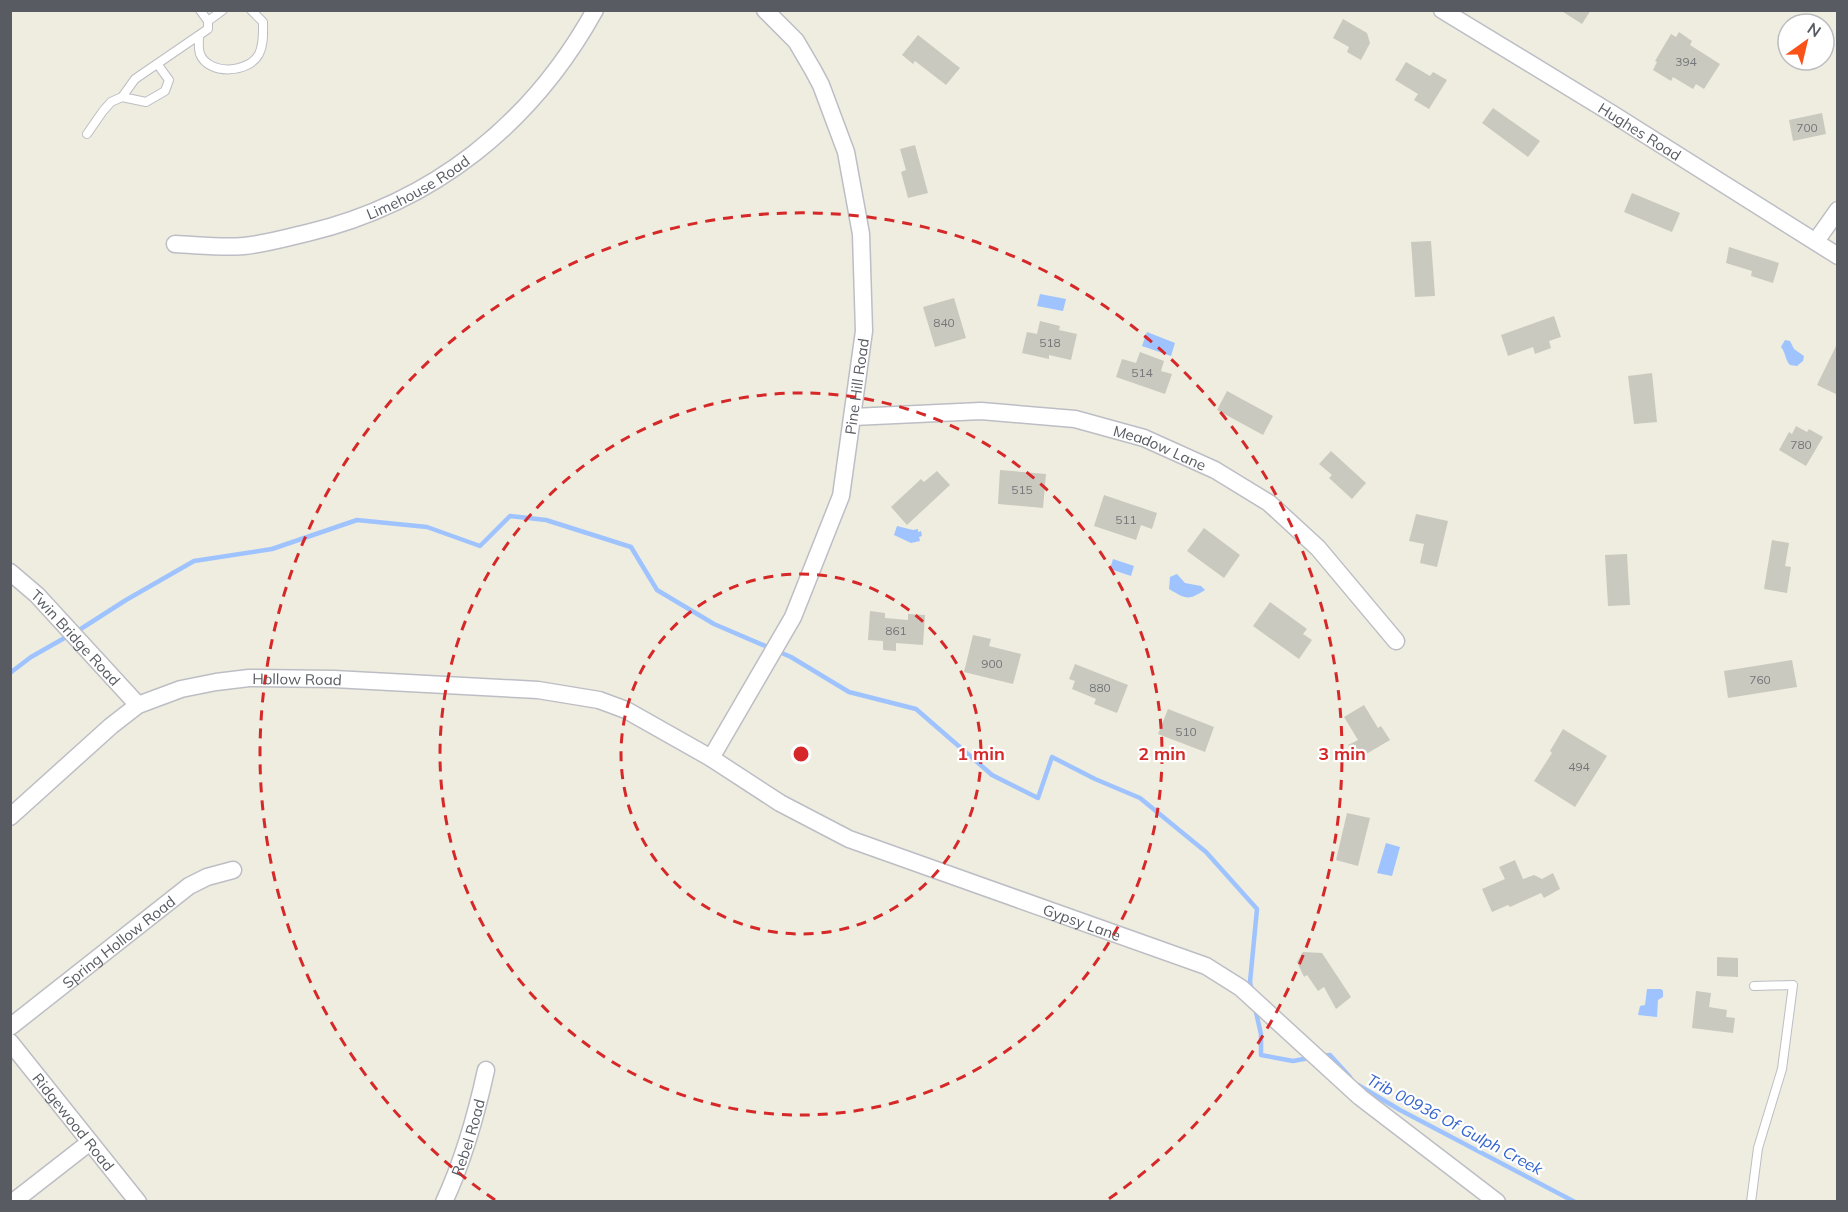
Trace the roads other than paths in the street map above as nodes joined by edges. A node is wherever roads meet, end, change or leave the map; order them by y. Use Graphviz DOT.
graph roads {
  1 [pos="200,10"];
  2 [pos="222,10"];
  3 [pos="251,10"];
  4 [pos="595,10"];
  5 [pos="765,10"];
  6 [pos="1442,10"];
  7 [pos="208,21"];
  8 [pos="199,36"];
  9 [pos="158,65"];
  10 [pos="122,97"];
  11 [pos="87,134"];
  12 [pos="1838,210"];
  13 [pos="1816,241"];
  14 [pos="175,244"];
  15 [pos="1838,256"];
  16 [pos="853,417"];
  17 [pos="10,572"];
  18 [pos="1396,641"];
  19 [pos="138,705"];
  20 [pos="626,710"];
  21 [pos="711,758"];
  22 [pos="10,817"];
  23 [pos="234,870"];
  24 [pos="1754,986"];
  25 [pos="10,1027"];
  26 [pos="10,1042"];
  27 [pos="486,1070"];
  28 [pos="90,1142"];
  29 [pos="14,1202"];
  30 [pos="138,1202"];
  31 [pos="444,1202"];
  32 [pos="1497,1202"];
  33 [pos="1751,1202"];
  1 -- 7 [label="lane"];
  2 -- 7 [label="lane"];
  3 -- 8 [label="lane"];
  4 -- 14 [label="street, Limehouse Road"];
  5 -- 16 [label="street, Pine Hill Road"];
  6 -- 13 [label="street, Hughes Road"];
  7 -- 8 [label="lane"];
  8 -- 9 [label="lane"];
  9 -- 10 [label="lane"];
  9 -- 10 [label="lane"];
  10 -- 11 [label="lane"];
  12 -- 13 [label="street"];
  13 -- 15 [label="street, Hughes Road"];
  16 -- 18 [label="street, Meadow Lane"];
  16 -- 21 [label="street, Pine Hill Road"];
  17 -- 19 [label="street, Twin Bridge Road"];
  19 -- 20 [label="street, Hollow Road"];
  19 -- 22 [label="street, Hollow Road"];
  20 -- 21 [label="street, Gypsy Lane"];
  21 -- 32 [label="street, Gypsy Lane"];
  23 -- 25 [label="street, Spring Hollow Road"];
  24 -- 33 [label="lane"];
  26 -- 28 [label="street, Ridgewood Road"];
  27 -- 31 [label="street, Rebel Road"];
  28 -- 29 [label="street"];
  28 -- 30 [label="street, Ridgewood Road"];
}
